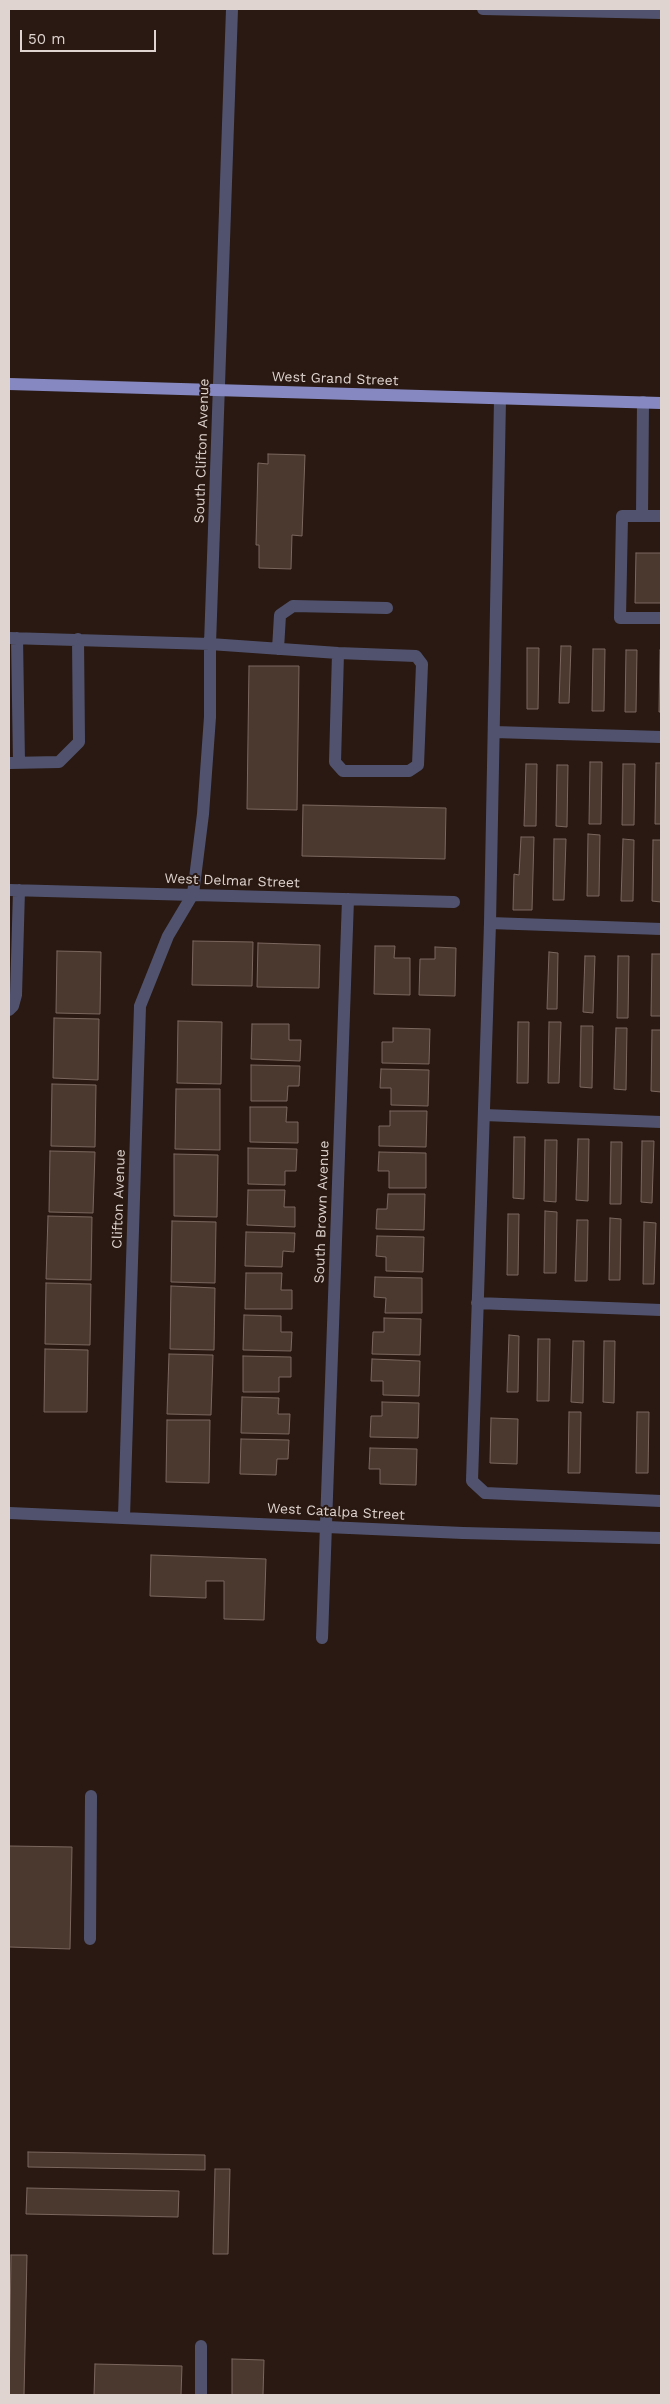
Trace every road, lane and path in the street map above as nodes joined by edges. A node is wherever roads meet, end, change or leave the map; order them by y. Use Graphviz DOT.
graph roads {
  1 [pos="232,9"];
  2 [pos="484,9"];
  3 [pos="661,13"];
  4 [pos="9,384"];
  5 [pos="219,391"];
  6 [pos="500,399"];
  7 [pos="642,402"];
  8 [pos="661,403"];
  9 [pos="642,516"];
  10 [pos="661,516"];
  11 [pos="387,608"];
  12 [pos="661,618"];
  13 [pos="13,638"];
  14 [pos="78,639"];
  15 [pos="210,644"];
  16 [pos="278,649"];
  17 [pos="338,653"];
  18 [pos="494,732"];
  19 [pos="661,737"];
  20 [pos="14,763"];
  21 [pos="14,890"];
  22 [pos="193,894"];
  23 [pos="348,899"];
  24 [pos="454,902"];
  25 [pos="490,923"];
  26 [pos="661,929"];
  27 [pos="9,1010"];
  28 [pos="484,1115"];
  29 [pos="661,1122"];
  30 [pos="477,1302"];
  31 [pos="661,1310"];
  32 [pos="661,1501"];
  33 [pos="9,1513"];
  34 [pos="124,1518"];
  35 [pos="327,1527"];
  36 [pos="661,1538"];
  37 [pos="322,1638"];
  38 [pos="92,1796"];
  39 [pos="90,1939"];
  40 [pos="201,2346"];
  41 [pos="201,2395"];
  1 -- 5 [label="street, South Clifton Avenue"];
  2 -- 3 [label="street"];
  4 -- 5 [label="main road, West Grand Street"];
  5 -- 6 [label="main road, West Grand Street"];
  5 -- 15 [label="street, South Clifton Avenue"];
  6 -- 7 [label="main road, West Grand Street"];
  6 -- 18 [label="street"];
  7 -- 8 [label="main road, West Grand Street"];
  7 -- 9 [label="street"];
  9 -- 10 [label="street"];
  9 -- 12 [label="street"];
  11 -- 16 [label="street"];
  13 -- 14 [label="street"];
  13 -- 20 [label="street"];
  14 -- 15 [label="street"];
  14 -- 20 [label="street"];
  15 -- 16 [label="street"];
  15 -- 22 [label="street, South Clifton Avenue"];
  16 -- 17 [label="street"];
  17 -- 17 [label="street"];
  18 -- 19 [label="street"];
  18 -- 25 [label="street"];
  21 -- 22 [label="street, West Delmar Street"];
  21 -- 27 [label="street"];
  22 -- 23 [label="street, West Delmar Street"];
  22 -- 34 [label="street, Clifton Avenue"];
  23 -- 24 [label="street, West Delmar Street"];
  23 -- 35 [label="street, South Brown Avenue"];
  25 -- 26 [label="street"];
  25 -- 28 [label="street"];
  28 -- 29 [label="street"];
  28 -- 30 [label="street"];
  30 -- 31 [label="street"];
  30 -- 32 [label="street"];
  33 -- 34 [label="street, West Catalpa Street"];
  34 -- 35 [label="street, West Catalpa Street"];
  35 -- 36 [label="street, West Catalpa Street"];
  35 -- 37 [label="street, South Brown Avenue"];
  38 -- 39 [label="street"];
  40 -- 41 [label="street"];
}
